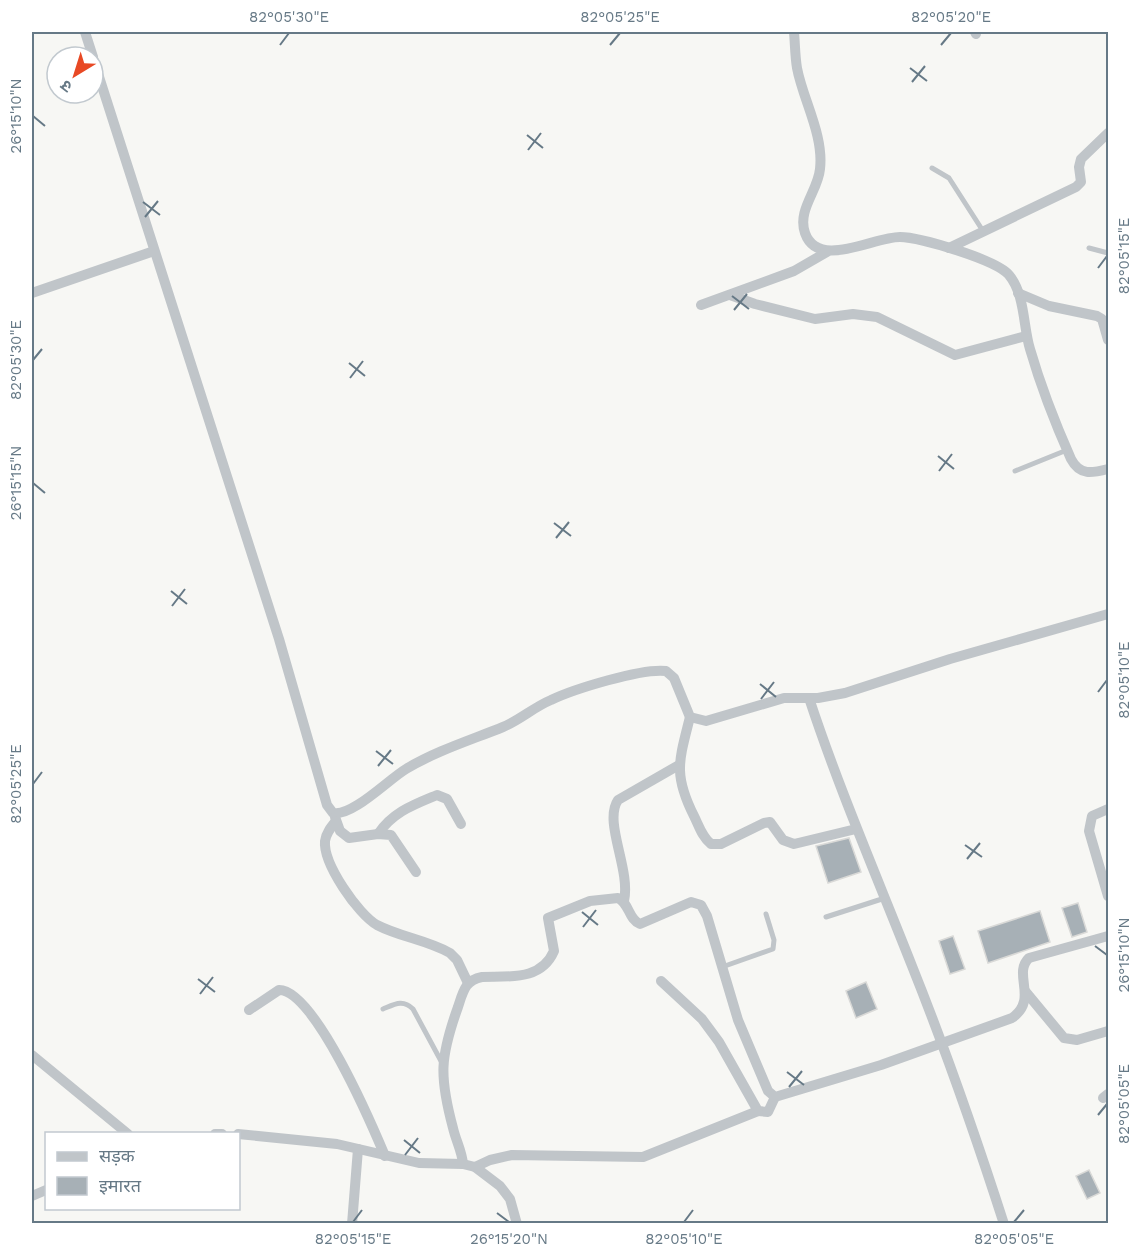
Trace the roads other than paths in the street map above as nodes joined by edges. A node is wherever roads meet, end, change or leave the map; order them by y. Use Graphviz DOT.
graph roads {
  1 [pos="794,32"];
  2 [pos="105,95"];
  3 [pos="1108,134"];
  4 [pos="932,168"];
  5 [pos="983,231"];
  6 [pos="948,248"];
  7 [pos="1089,248"];
  8 [pos="154,251"];
  9 [pos="826,252"];
  10 [pos="1108,253"];
  11 [pos="32,293"];
  12 [pos="1018,293"];
  13 [pos="730,295"];
  14 [pos="701,305"];
  15 [pos="1026,336"];
  16 [pos="1108,340"];
  17 [pos="1067,450"];
  18 [pos="1108,469"];
  19 [pos="1015,471"];
  20 [pos="1108,614"];
  21 [pos="809,698"];
  22 [pos="690,717"];
  23 [pos="679,765"];
  24 [pos="1108,809"];
  25 [pos="334,817"];
  26 [pos="460,824"];
  27 [pos="856,829"];
  28 [pos="378,834"];
  29 [pos="416,872"];
  30 [pos="1108,896"];
  31 [pos="885,898"];
  32 [pos="624,901"];
  33 [pos="766,914"];
  34 [pos="826,917"];
  35 [pos="1108,936"];
  36 [pos="722,967"];
  37 [pos="661,981"];
  38 [pos="468,982"];
  39 [pos="1025,992"];
  40 [pos="383,1009"];
  41 [pos="249,1010"];
  42 [pos="1108,1031"];
  43 [pos="941,1043"];
  44 [pos="32,1055"];
  45 [pos="442,1063"];
  46 [pos="774,1097"];
  47 [pos="758,1111"];
  48 [pos="126,1132"];
  49 [pos="240,1134"];
  50 [pos="358,1149"];
  51 [pos="385,1155"];
  52 [pos="463,1164"];
  53 [pos="475,1167"];
  54 [pos="352,1224"];
  55 [pos="517,1224"];
  56 [pos="1004,1224"];
  1 -- 9 [label="street"];
  2 -- 8 [label="street"];
  3 -- 5 [label="street"];
  4 -- 5 [label="lane"];
  5 -- 6 [label="street"];
  6 -- 9 [label="street"];
  6 -- 12 [label="street"];
  7 -- 10 [label="lane"];
  8 -- 11 [label="street"];
  8 -- 25 [label="street"];
  9 -- 13 [label="street"];
  12 -- 15 [label="street"];
  12 -- 16 [label="street"];
  13 -- 14 [label="street"];
  13 -- 15 [label="street"];
  15 -- 17 [label="street"];
  17 -- 18 [label="street"];
  17 -- 19 [label="lane"];
  20 -- 21 [label="street"];
  21 -- 22 [label="street"];
  21 -- 27 [label="street"];
  22 -- 23 [label="street"];
  22 -- 25 [label="street"];
  23 -- 27 [label="street"];
  23 -- 32 [label="street"];
  24 -- 30 [label="street"];
  25 -- 28 [label="street"];
  25 -- 38 [label="street"];
  26 -- 28 [label="street"];
  27 -- 31 [label="street"];
  28 -- 29 [label="street"];
  31 -- 34 [label="lane"];
  31 -- 43 [label="street"];
  32 -- 36 [label="street"];
  32 -- 38 [label="street"];
  33 -- 36 [label="lane"];
  35 -- 39 [label="street"];
  36 -- 46 [label="street"];
  37 -- 47 [label="street"];
  38 -- 45 [label="street"];
  39 -- 42 [label="street"];
  39 -- 43 [label="street"];
  40 -- 45 [label="lane"];
  41 -- 51 [label="street"];
  43 -- 46 [label="street"];
  43 -- 56 [label="street"];
  44 -- 48 [label="street"];
  45 -- 52 [label="street"];
  46 -- 47 [label="street"];
  47 -- 53 [label="street"];
  49 -- 50 [label="street"];
  50 -- 51 [label="street"];
  50 -- 54 [label="street"];
  51 -- 52 [label="street"];
  52 -- 53 [label="street"];
  53 -- 55 [label="street"];
}
